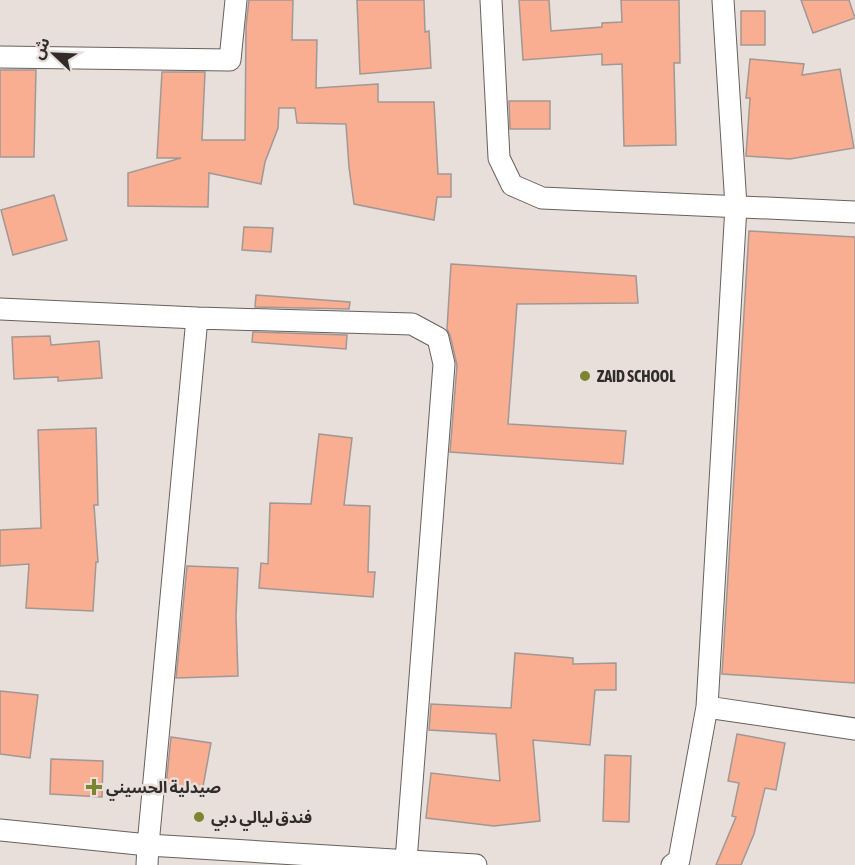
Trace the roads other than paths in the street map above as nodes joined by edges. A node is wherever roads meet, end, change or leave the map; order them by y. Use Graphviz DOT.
graph roads {
  1 [pos="236,0"];
  2 [pos="491,0"];
  3 [pos="723,0"];
  4 [pos="0,57"];
  5 [pos="736,206"];
  6 [pos="855,212"];
  7 [pos="0,309"];
  8 [pos="197,318"];
  9 [pos="707,707"];
  10 [pos="855,729"];
  11 [pos="0,830"];
  12 [pos="147,855"];
  13 [pos="406,861"];
  14 [pos="476,865"];
  15 [pos="672,865"];
  1 -- 4 [label="street"];
  2 -- 5 [label="street"];
  3 -- 5 [label="street"];
  5 -- 6 [label="street"];
  5 -- 9 [label="street"];
  7 -- 8 [label="street"];
  8 -- 12 [label="street"];
  8 -- 13 [label="street"];
  9 -- 10 [label="street"];
  9 -- 15 [label="street"];
  11 -- 12 [label="street"];
  12 -- 13 [label="street"];
  13 -- 14 [label="street"];
}
